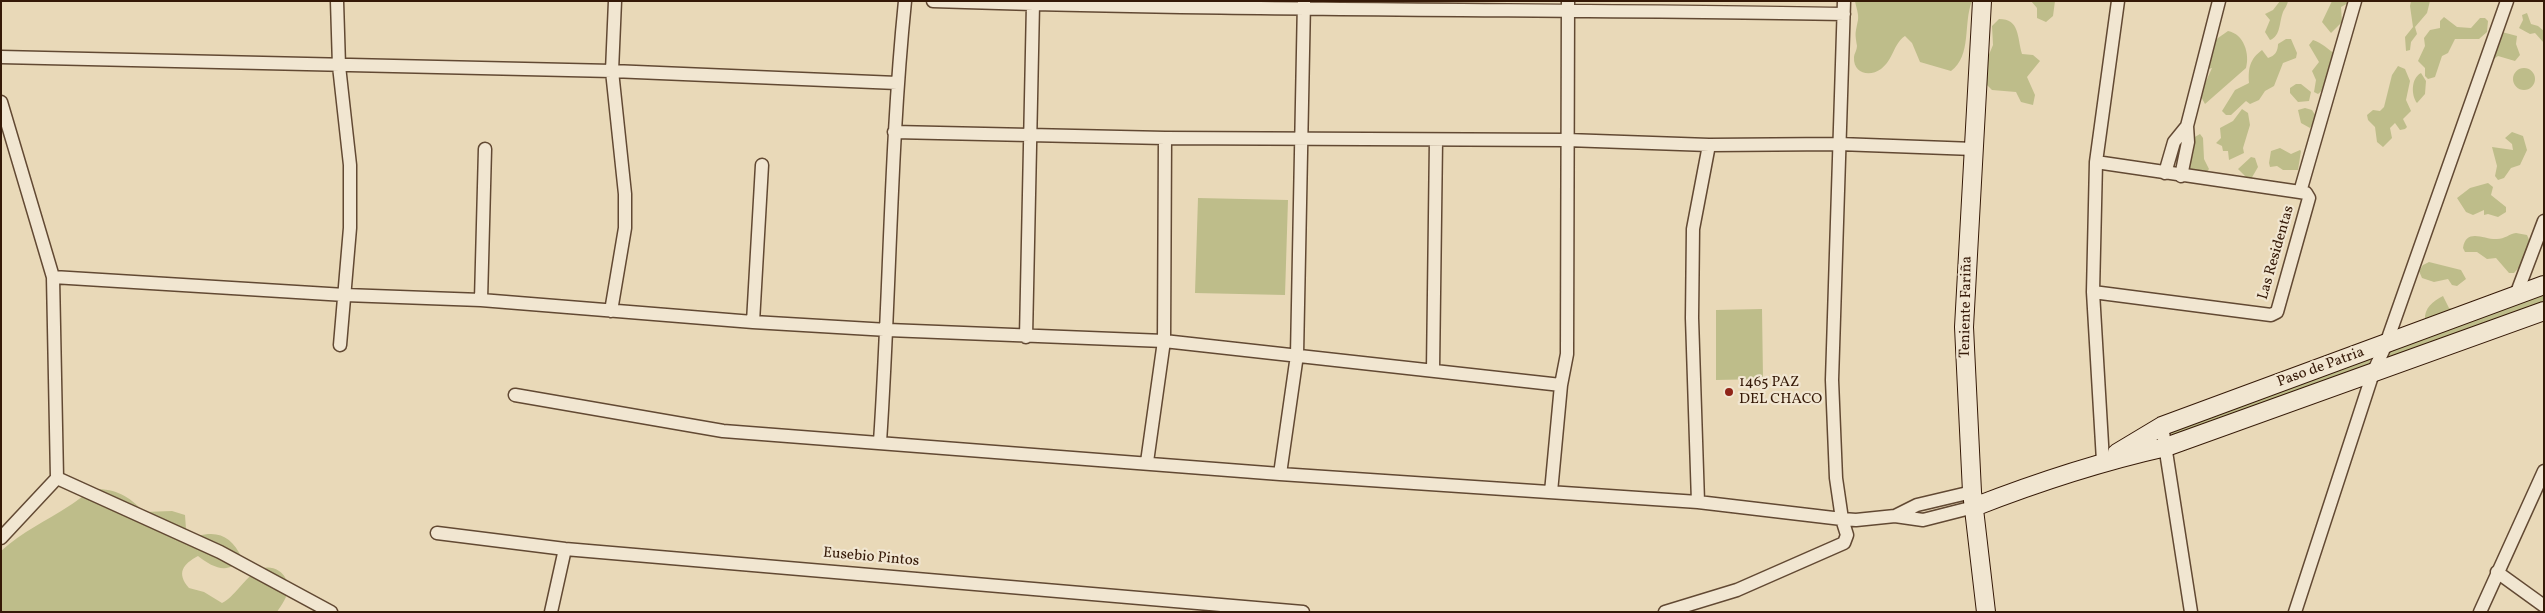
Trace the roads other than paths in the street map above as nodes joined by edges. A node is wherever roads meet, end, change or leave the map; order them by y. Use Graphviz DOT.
graph roads {
  1 [pos="337,1"];
  2 [pos="615,1"];
  3 [pos="905,1"];
  4 [pos="933,1"];
  5 [pos="1844,1"];
  6 [pos="1982,1"];
  7 [pos="2118,1"];
  8 [pos="2219,1"];
  9 [pos="2355,1"];
  10 [pos="2507,1"];
  11 [pos="1033,4"];
  12 [pos="1171,4"];
  13 [pos="1304,4"];
  14 [pos="1568,5"];
  15 [pos="1844,14"];
  16 [pos="1,57"];
  17 [pos="339,66"];
  18 [pos="612,71"];
  19 [pos="897,82"];
  20 [pos="1,102"];
  21 [pos="2187,126"];
  22 [pos="894,132"];
  23 [pos="1029,135"];
  24 [pos="1300,137"];
  25 [pos="1164,138"];
  26 [pos="1436,140"];
  27 [pos="1567,140"];
  28 [pos="1839,144"];
  29 [pos="1709,146"];
  30 [pos="1974,148"];
  31 [pos="485,149"];
  32 [pos="2096,162"];
  33 [pos="762,165"];
  34 [pos="2165,173"];
  35 [pos="2181,176"];
  36 [pos="2300,192"];
  37 [pos="2544,221"];
  38 [pos="53,277"];
  39 [pos="2544,286"];
  40 [pos="2094,292"];
  41 [pos="344,295"];
  42 [pos="2516,295"];
  43 [pos="481,300"];
  44 [pos="611,311"];
  45 [pos="2544,311"];
  46 [pos="753,322"];
  47 [pos="888,330"];
  48 [pos="1026,337"];
  49 [pos="1164,341"];
  50 [pos="2386,344"];
  51 [pos="340,345"];
  52 [pos="1297,355"];
  53 [pos="1433,370"];
  54 [pos="2373,373"];
  55 [pos="1561,385"];
  56 [pos="515,395"];
  57 [pos="2162,426"];
  58 [pos="880,442"];
  59 [pos="2166,447"];
  60 [pos="2103,461"];
  61 [pos="1147,462"];
  62 [pos="2544,470"];
  63 [pos="1280,474"];
  64 [pos="57,478"];
  65 [pos="1551,492"];
  66 [pos="1973,499"];
  67 [pos="1698,502"];
  68 [pos="1842,519"];
  69 [pos="437,533"];
  70 [pos="1,538"];
  71 [pos="564,548"];
  72 [pos="2497,572"];
  73 [pos="2544,606"];
  74 [pos="331,612"];
  75 [pos="551,612"];
  76 [pos="1303,612"];
  77 [pos="1665,612"];
  78 [pos="1986,612"];
  79 [pos="2191,612"];
  80 [pos="2295,612"];
  81 [pos="2480,612"];
  1 -- 17 [label="street"];
  2 -- 18 [label="street"];
  3 -- 19 [label="street"];
  4 -- 11 [label="street"];
  5 -- 15 [label="street"];
  6 -- 30 [label="street, Teniente Fariña"];
  7 -- 32 [label="street"];
  8 -- 21 [label="street"];
  9 -- 36 [label="street, Las Residentas"];
  10 -- 50 [label="street"];
  11 -- 12 [label="street"];
  11 -- 23 [label="street"];
  12 -- 13 [label="street"];
  13 -- 14 [label="street"];
  13 -- 24 [label="street"];
  14 -- 15 [label="street"];
  14 -- 27 [label="street"];
  15 -- 28 [label="street"];
  16 -- 17 [label="street"];
  17 -- 18 [label="street"];
  17 -- 41 [label="street"];
  18 -- 19 [label="street"];
  18 -- 44 [label="street"];
  19 -- 22 [label="street"];
  20 -- 38 [label="street"];
  21 -- 34 [label="street"];
  21 -- 35 [label="street"];
  22 -- 23 [label="street"];
  22 -- 47 [label="street"];
  23 -- 25 [label="street"];
  23 -- 48 [label="street"];
  24 -- 25 [label="street"];
  24 -- 26 [label="street"];
  24 -- 52 [label="street"];
  25 -- 49 [label="street"];
  26 -- 27 [label="street"];
  26 -- 53 [label="street"];
  27 -- 29 [label="street"];
  27 -- 55 [label="street"];
  28 -- 29 [label="street"];
  28 -- 30 [label="street"];
  28 -- 68 [label="street"];
  29 -- 67 [label="street"];
  30 -- 66 [label="street, Teniente Fariña"];
  31 -- 43 [label="street"];
  32 -- 34 [label="street"];
  32 -- 40 [label="street"];
  33 -- 46 [label="street"];
  34 -- 35 [label="street"];
  35 -- 36 [label="street"];
  36 -- 40 [label="street, Las Residentas"];
  37 -- 42 [label="street"];
  38 -- 41 [label="street"];
  38 -- 64 [label="street"];
  39 -- 42 [label="street, Paso de Patria"];
  40 -- 60 [label="street"];
  41 -- 43 [label="street"];
  41 -- 51 [label="street"];
  42 -- 50 [label="street, Paso de Patria"];
  43 -- 44 [label="street"];
  44 -- 46 [label="street"];
  45 -- 54 [label="street, Paso de Patria"];
  46 -- 47 [label="street"];
  47 -- 48 [label="street"];
  47 -- 58 [label="street"];
  48 -- 49 [label="street"];
  49 -- 52 [label="street"];
  49 -- 61 [label="street"];
  50 -- 54 [label="street"];
  50 -- 57 [label="street, Paso de Patria"];
  52 -- 53 [label="street"];
  52 -- 63 [label="street"];
  53 -- 55 [label="street"];
  54 -- 59 [label="street, Paso de Patria"];
  54 -- 80 [label="street"];
  55 -- 65 [label="street"];
  56 -- 58 [label="street"];
  57 -- 59 [label="street"];
  57 -- 60 [label="street, Paso de Patria"];
  58 -- 61 [label="street"];
  59 -- 60 [label="street, Paso de Patria"];
  59 -- 79 [label="street"];
  60 -- 66 [label="street, Paso de Patria"];
  61 -- 63 [label="street"];
  62 -- 72 [label="street"];
  63 -- 65 [label="street"];
  64 -- 70 [label="street"];
  64 -- 74 [label="street"];
  65 -- 67 [label="street"];
  66 -- 68 [label="street"];
  66 -- 78 [label="street, Teniente Fariña"];
  67 -- 68 [label="street"];
  68 -- 77 [label="street"];
  69 -- 71 [label="street, Eusebio Pintos"];
  71 -- 75 [label="street"];
  71 -- 76 [label="street, Eusebio Pintos"];
  72 -- 73 [label="street"];
  72 -- 81 [label="street"];
}
